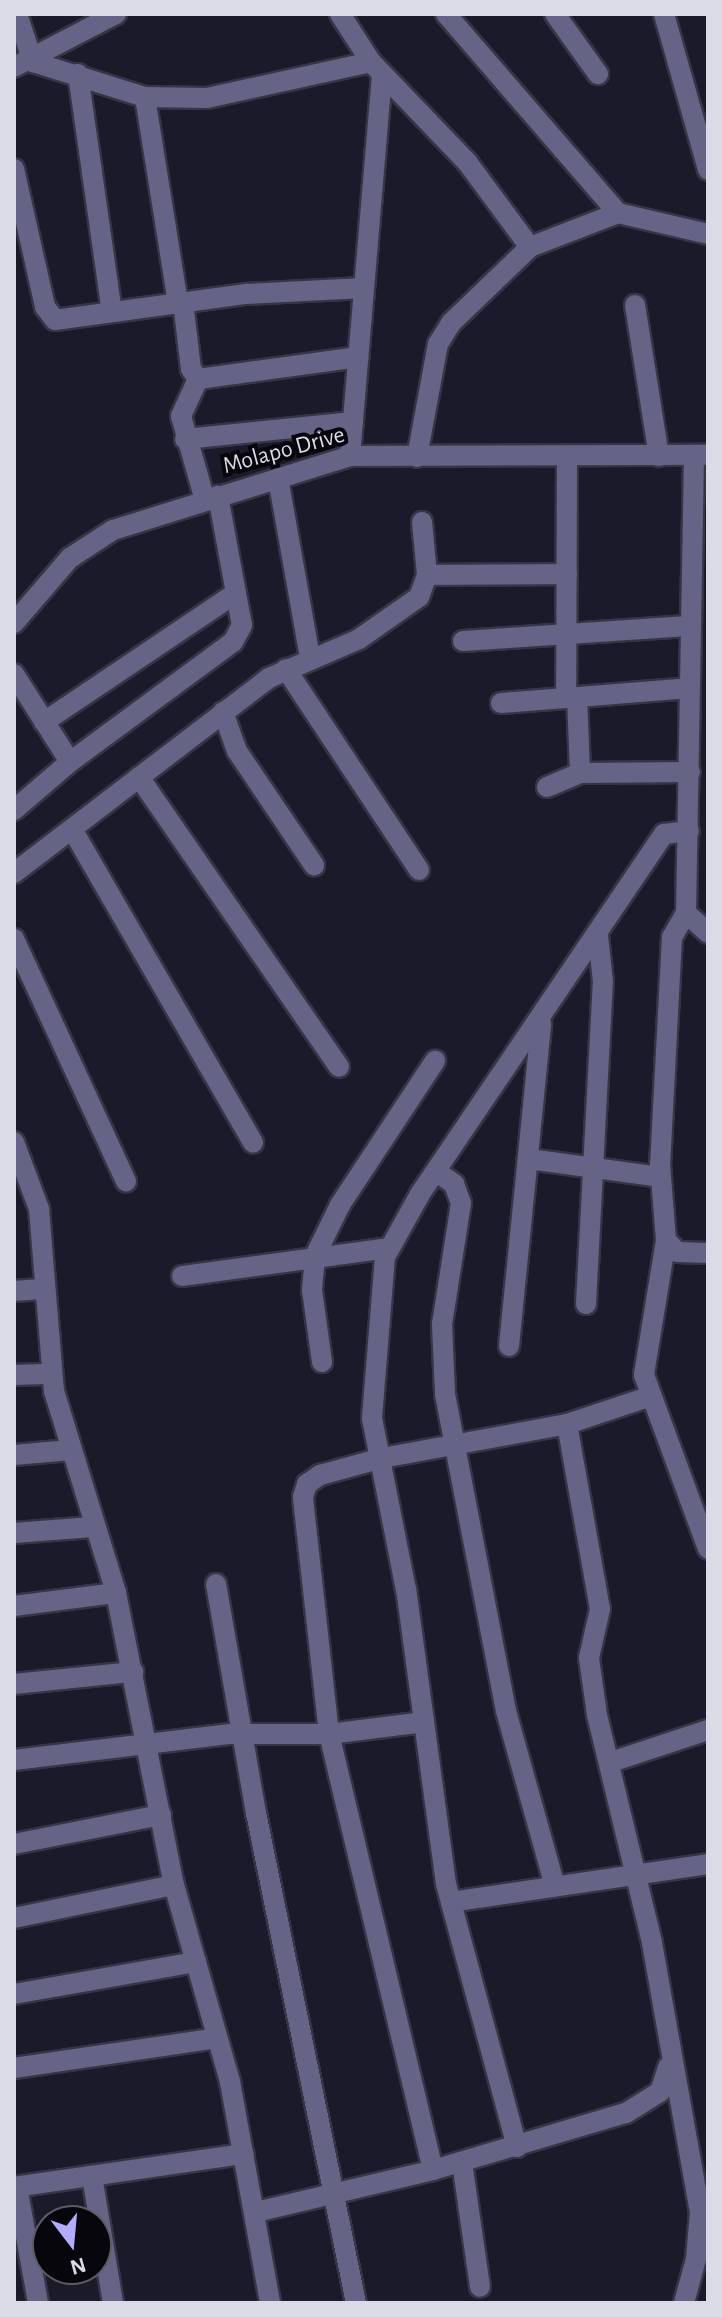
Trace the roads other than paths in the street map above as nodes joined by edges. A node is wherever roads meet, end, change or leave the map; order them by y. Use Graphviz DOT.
graph roads {
  1 [pos="17,14"];
  2 [pos="116,14"];
  3 [pos="340,14"];
  4 [pos="446,14"];
  5 [pos="555,14"];
  6 [pos="664,14"];
  7 [pos="23,64"];
  8 [pos="376,69"];
  9 [pos="78,74"];
  10 [pos="598,74"];
  11 [pos="145,97"];
  12 [pos="705,144"];
  13 [pos="708,170"];
  14 [pos="15,179"];
  15 [pos="618,213"];
  16 [pos="708,234"];
  17 [pos="530,247"];
  18 [pos="364,288"];
  19 [pos="180,302"];
  20 [pos="635,305"];
  21 [pos="112,312"];
  22 [pos="358,357"];
  23 [pos="198,379"];
  24 [pos="353,422"];
  25 [pos="185,439"];
  26 [pos="701,455"];
  27 [pos="350,456"];
  28 [pos="659,456"];
  29 [pos="417,457"];
  30 [pos="567,457"];
  31 [pos="278,478"];
  32 [pos="212,498"];
  33 [pos="422,522"];
  34 [pos="567,574"];
  35 [pos="427,575"];
  36 [pos="236,593"];
  37 [pos="14,623"];
  38 [pos="687,626"];
  39 [pos="568,633"];
  40 [pos="463,641"];
  41 [pos="310,658"];
  42 [pos="286,669"];
  43 [pos="14,674"];
  44 [pos="689,688"];
  45 [pos="572,698"];
  46 [pos="501,703"];
  47 [pos="223,712"];
  48 [pos="44,722"];
  49 [pos="70,762"];
  50 [pos="690,772"];
  51 [pos="580,773"];
  52 [pos="139,777"];
  53 [pos="547,787"];
  54 [pos="14,810"];
  55 [pos="72,829"];
  56 [pos="689,831"];
  57 [pos="314,865"];
  58 [pos="419,870"];
  59 [pos="14,873"];
  60 [pos="686,913"];
  61 [pos="708,933"];
  62 [pos="598,935"];
  63 [pos="14,939"];
  64 [pos="541,1022"];
  65 [pos="435,1061"];
  66 [pos="339,1067"];
  67 [pos="14,1142"];
  68 [pos="253,1142"];
  69 [pos="529,1159"];
  70 [pos="589,1167"];
  71 [pos="437,1172"];
  72 [pos="660,1177"];
  73 [pos="126,1181"];
  74 [pos="666,1240"];
  75 [pos="389,1248"];
  76 [pos="708,1253"];
  77 [pos="315,1256"];
  78 [pos="182,1276"];
  79 [pos="45,1289"];
  80 [pos="14,1291"];
  81 [pos="586,1304"];
  82 [pos="509,1346"];
  83 [pos="322,1362"];
  84 [pos="52,1374"];
  85 [pos="14,1375"];
  86 [pos="648,1397"];
  87 [pos="567,1424"];
  88 [pos="456,1444"];
  89 [pos="70,1450"];
  90 [pos="14,1455"];
  91 [pos="382,1458"];
  92 [pos="92,1527"];
  93 [pos="14,1533"];
  94 [pos="708,1549"];
  95 [pos="216,1584"];
  96 [pos="116,1593"];
  97 [pos="14,1606"];
  98 [pos="133,1672"];
  99 [pos="14,1684"];
  100 [pos="424,1722"];
  101 [pos="708,1730"];
  102 [pos="329,1734"];
  103 [pos="244,1735"];
  104 [pos="149,1746"];
  105 [pos="14,1760"];
  106 [pos="611,1762"];
  107 [pos="161,1815"];
  108 [pos="14,1844"];
  109 [pos="708,1864"];
  110 [pos="638,1876"];
  111 [pos="174,1885"];
  112 [pos="555,1886"];
  113 [pos="451,1902"];
  114 [pos="14,1918"];
  115 [pos="196,1962"];
  116 [pos="14,1994"];
  117 [pos="217,2038"];
  118 [pos="669,2063"];
  119 [pos="14,2068"];
  120 [pos="517,2147"];
  121 [pos="244,2154"];
  122 [pos="462,2162"];
  123 [pos="433,2170"];
  124 [pos="92,2176"];
  125 [pos="15,2187"];
  126 [pos="336,2193"];
  127 [pos="256,2212"];
  128 [pos="480,2287"];
  129 [pos="38,2303"];
  130 [pos="113,2303"];
  131 [pos="270,2303"];
  132 [pos="356,2303"];
  133 [pos="684,2303"];
  1 -- 7 [label="street"];
  2 -- 7 [label="street"];
  3 -- 8 [label="street"];
  4 -- 15 [label="street"];
  5 -- 10 [label="street"];
  6 -- 12 [label="street"];
  7 -- 9 [label="street"];
  8 -- 11 [label="street"];
  8 -- 17 [label="street"];
  8 -- 18 [label="street"];
  9 -- 11 [label="street"];
  9 -- 21 [label="street"];
  11 -- 19 [label="street"];
  12 -- 13 [label="street"];
  14 -- 21 [label="street"];
  15 -- 16 [label="street"];
  15 -- 17 [label="street"];
  17 -- 29 [label="street"];
  18 -- 19 [label="street"];
  18 -- 22 [label="street"];
  19 -- 21 [label="street"];
  19 -- 23 [label="street"];
  20 -- 28 [label="street"];
  22 -- 23 [label="street"];
  22 -- 24 [label="street"];
  23 -- 25 [label="street"];
  24 -- 25 [label="street"];
  24 -- 27 [label="street"];
  25 -- 32 [label="street"];
  26 -- 28 [label="street, Molapo Drive"];
  26 -- 38 [label="street"];
  27 -- 29 [label="street, Molapo Drive"];
  27 -- 31 [label="street, Molapo Drive"];
  28 -- 30 [label="street, Molapo Drive"];
  29 -- 30 [label="street, Molapo Drive"];
  30 -- 34 [label="street"];
  31 -- 32 [label="street, Molapo Drive"];
  31 -- 41 [label="street"];
  32 -- 36 [label="street"];
  32 -- 37 [label="street, Molapo Drive"];
  33 -- 35 [label="street"];
  34 -- 35 [label="street"];
  34 -- 39 [label="street"];
  35 -- 41 [label="street"];
  36 -- 48 [label="street"];
  36 -- 49 [label="street"];
  38 -- 39 [label="street"];
  38 -- 44 [label="street"];
  39 -- 40 [label="street"];
  39 -- 45 [label="street"];
  41 -- 42 [label="street"];
  42 -- 47 [label="street"];
  42 -- 58 [label="street"];
  43 -- 48 [label="street"];
  44 -- 45 [label="street"];
  44 -- 50 [label="street"];
  45 -- 46 [label="street"];
  45 -- 51 [label="street"];
  47 -- 52 [label="street"];
  47 -- 57 [label="street"];
  48 -- 49 [label="street"];
  49 -- 54 [label="street"];
  50 -- 51 [label="street"];
  50 -- 56 [label="street"];
  51 -- 53 [label="street"];
  52 -- 55 [label="street"];
  52 -- 66 [label="street"];
  55 -- 59 [label="street"];
  55 -- 68 [label="street"];
  56 -- 60 [label="street"];
  56 -- 62 [label="street"];
  60 -- 61 [label="street"];
  60 -- 72 [label="street"];
  62 -- 64 [label="street"];
  62 -- 70 [label="street"];
  63 -- 73 [label="street"];
  64 -- 69 [label="street"];
  64 -- 71 [label="street"];
  65 -- 77 [label="street"];
  67 -- 79 [label="street"];
  69 -- 70 [label="street"];
  69 -- 82 [label="street"];
  70 -- 72 [label="street"];
  70 -- 81 [label="street"];
  71 -- 75 [label="street"];
  71 -- 88 [label="street"];
  72 -- 74 [label="street"];
  74 -- 76 [label="street"];
  74 -- 86 [label="street"];
  75 -- 77 [label="street"];
  75 -- 91 [label="street"];
  77 -- 78 [label="street"];
  77 -- 83 [label="street"];
  79 -- 80 [label="street"];
  79 -- 84 [label="street"];
  84 -- 85 [label="street"];
  84 -- 89 [label="street"];
  86 -- 87 [label="street"];
  86 -- 94 [label="street"];
  87 -- 88 [label="street"];
  87 -- 106 [label="street"];
  88 -- 91 [label="street"];
  88 -- 112 [label="street"];
  89 -- 90 [label="street"];
  89 -- 92 [label="street"];
  91 -- 100 [label="street"];
  91 -- 102 [label="street"];
  92 -- 93 [label="street"];
  92 -- 96 [label="street"];
  95 -- 103 [label="street"];
  96 -- 97 [label="street"];
  96 -- 98 [label="street"];
  98 -- 99 [label="street"];
  98 -- 104 [label="street"];
  100 -- 102 [label="street"];
  100 -- 113 [label="street"];
  101 -- 106 [label="street"];
  102 -- 103 [label="street"];
  102 -- 123 [label="street"];
  103 -- 104 [label="street"];
  103 -- 126 [label="street"];
  104 -- 105 [label="street"];
  104 -- 107 [label="street"];
  106 -- 110 [label="street"];
  107 -- 108 [label="street"];
  107 -- 111 [label="street"];
  109 -- 110 [label="street"];
  110 -- 112 [label="street"];
  110 -- 118 [label="street"];
  111 -- 114 [label="street"];
  111 -- 115 [label="street"];
  112 -- 113 [label="street"];
  113 -- 120 [label="street"];
  115 -- 116 [label="street"];
  115 -- 117 [label="street"];
  117 -- 119 [label="street"];
  117 -- 121 [label="street"];
  118 -- 120 [label="street"];
  118 -- 133 [label="street"];
  120 -- 122 [label="street"];
  121 -- 124 [label="street"];
  121 -- 127 [label="street"];
  122 -- 123 [label="street"];
  122 -- 128 [label="street"];
  123 -- 126 [label="street"];
  124 -- 125 [label="street"];
  124 -- 130 [label="street"];
  125 -- 129 [label="street"];
  126 -- 127 [label="street"];
  126 -- 132 [label="street"];
  127 -- 131 [label="street"];
}
